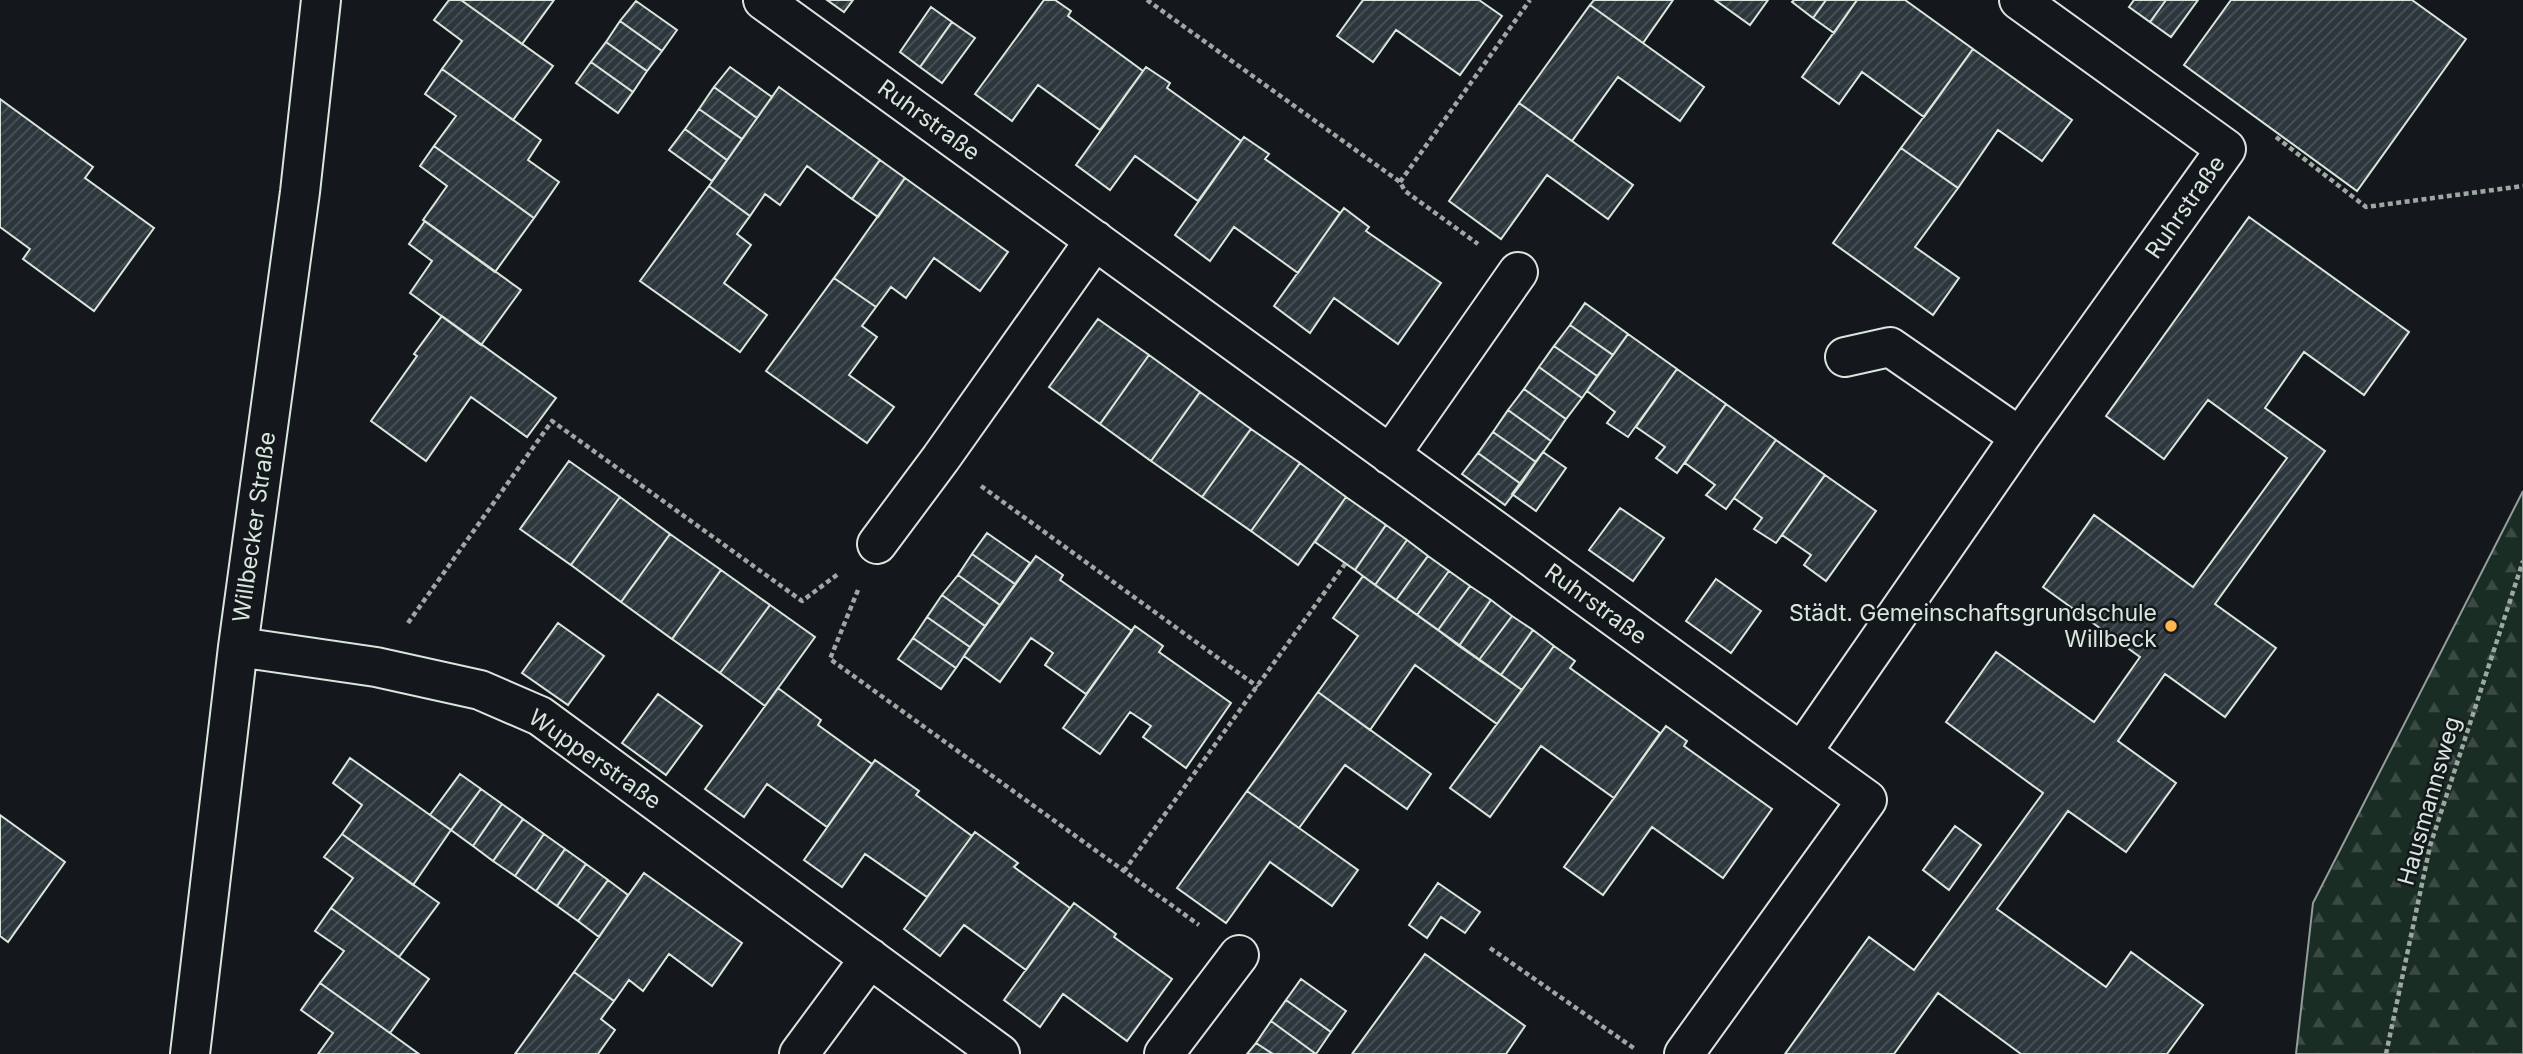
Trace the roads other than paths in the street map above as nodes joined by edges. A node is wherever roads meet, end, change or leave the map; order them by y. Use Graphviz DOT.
graph roads {
  1 [pos="321,0"];
  2 [pos="763,0"];
  3 [pos="2019,0"];
  4 [pos="1095,240"];
  5 [pos="1518,272"];
  6 [pos="1845,357"];
  7 [pos="2020,437"];
  8 [pos="1390,455"];
  9 [pos="877,544"];
  10 [pos="238,648"];
  11 [pos="1802,752"];
  12 [pos="1239,955"];
  13 [pos="870,958"];
  14 [pos="190,1054"];
  15 [pos="799,1054"];
  16 [pos="1000,1054"];
  17 [pos="1164,1054"];
  18 [pos="1684,1054"];
  1 -- 10 [label="street, Willbecker Straße"];
  2 -- 4 [label="street, Ruhrstraße"];
  3 -- 7 [label="street, Ruhrstraße"];
  4 -- 8 [label="street, Ruhrstraße"];
  4 -- 9 [label="street"];
  5 -- 8 [label="street"];
  6 -- 7 [label="street"];
  7 -- 11 [label="street, Ruhrstraße"];
  8 -- 11 [label="street, Ruhrstraße"];
  10 -- 13 [label="street, Wupperstraße"];
  10 -- 14 [label="street, Willbecker Straße"];
  11 -- 18 [label="street, Ruhrstraße"];
  12 -- 17 [label="street"];
  13 -- 15 [label="street"];
  13 -- 16 [label="street, Wupperstraße"];
}
